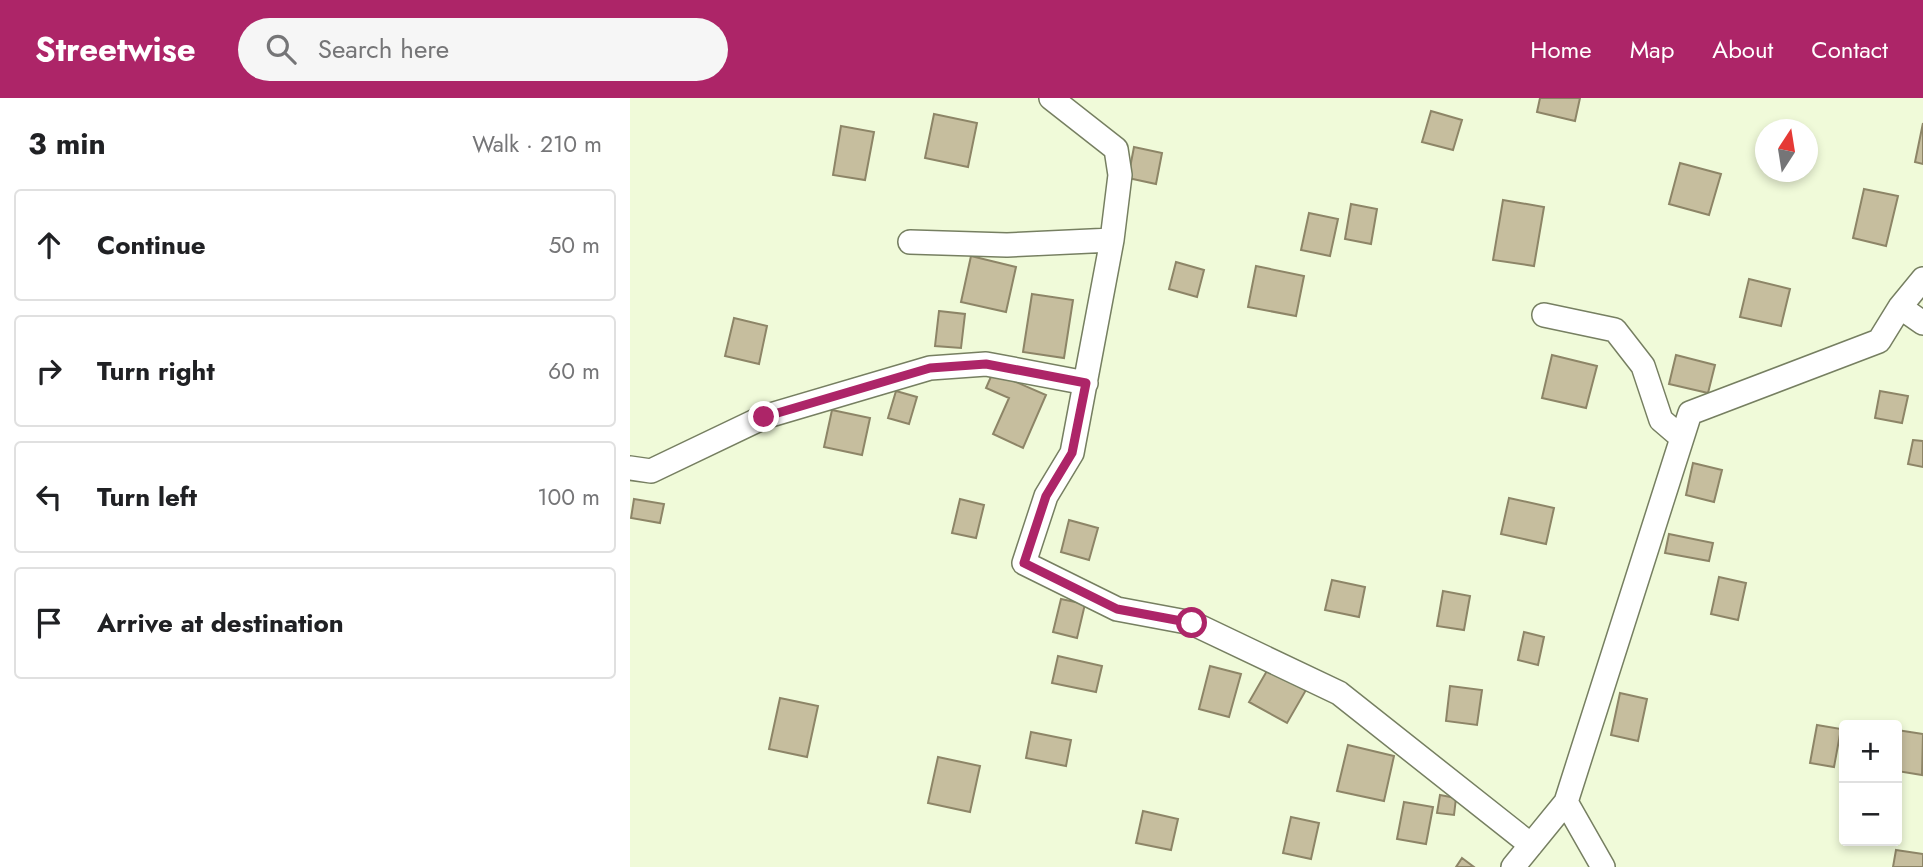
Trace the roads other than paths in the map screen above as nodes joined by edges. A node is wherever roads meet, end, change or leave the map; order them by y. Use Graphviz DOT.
graph roads {
  1 [pos="1051,98"];
  2 [pos="1112,240"];
  3 [pos="911,242"];
  4 [pos="1923,279"];
  5 [pos="1900,307"];
  6 [pos="1544,315"];
  7 [pos="1923,323"];
  8 [pos="1086,383"];
  9 [pos="1682,438"];
  10 [pos="630,468"];
  11 [pos="1566,802"];
  12 [pos="1531,845"];
  13 [pos="1513,867"];
  14 [pos="1603,867"];
  1 -- 2 [label="street"];
  2 -- 3 [label="street"];
  2 -- 8 [label="street"];
  4 -- 5 [label="street"];
  5 -- 7 [label="street"];
  5 -- 9 [label="street"];
  6 -- 9 [label="street"];
  8 -- 10 [label="street"];
  8 -- 12 [label="street"];
  9 -- 11 [label="street"];
  11 -- 12 [label="street"];
  11 -- 14 [label="street"];
  12 -- 13 [label="street"];
}
